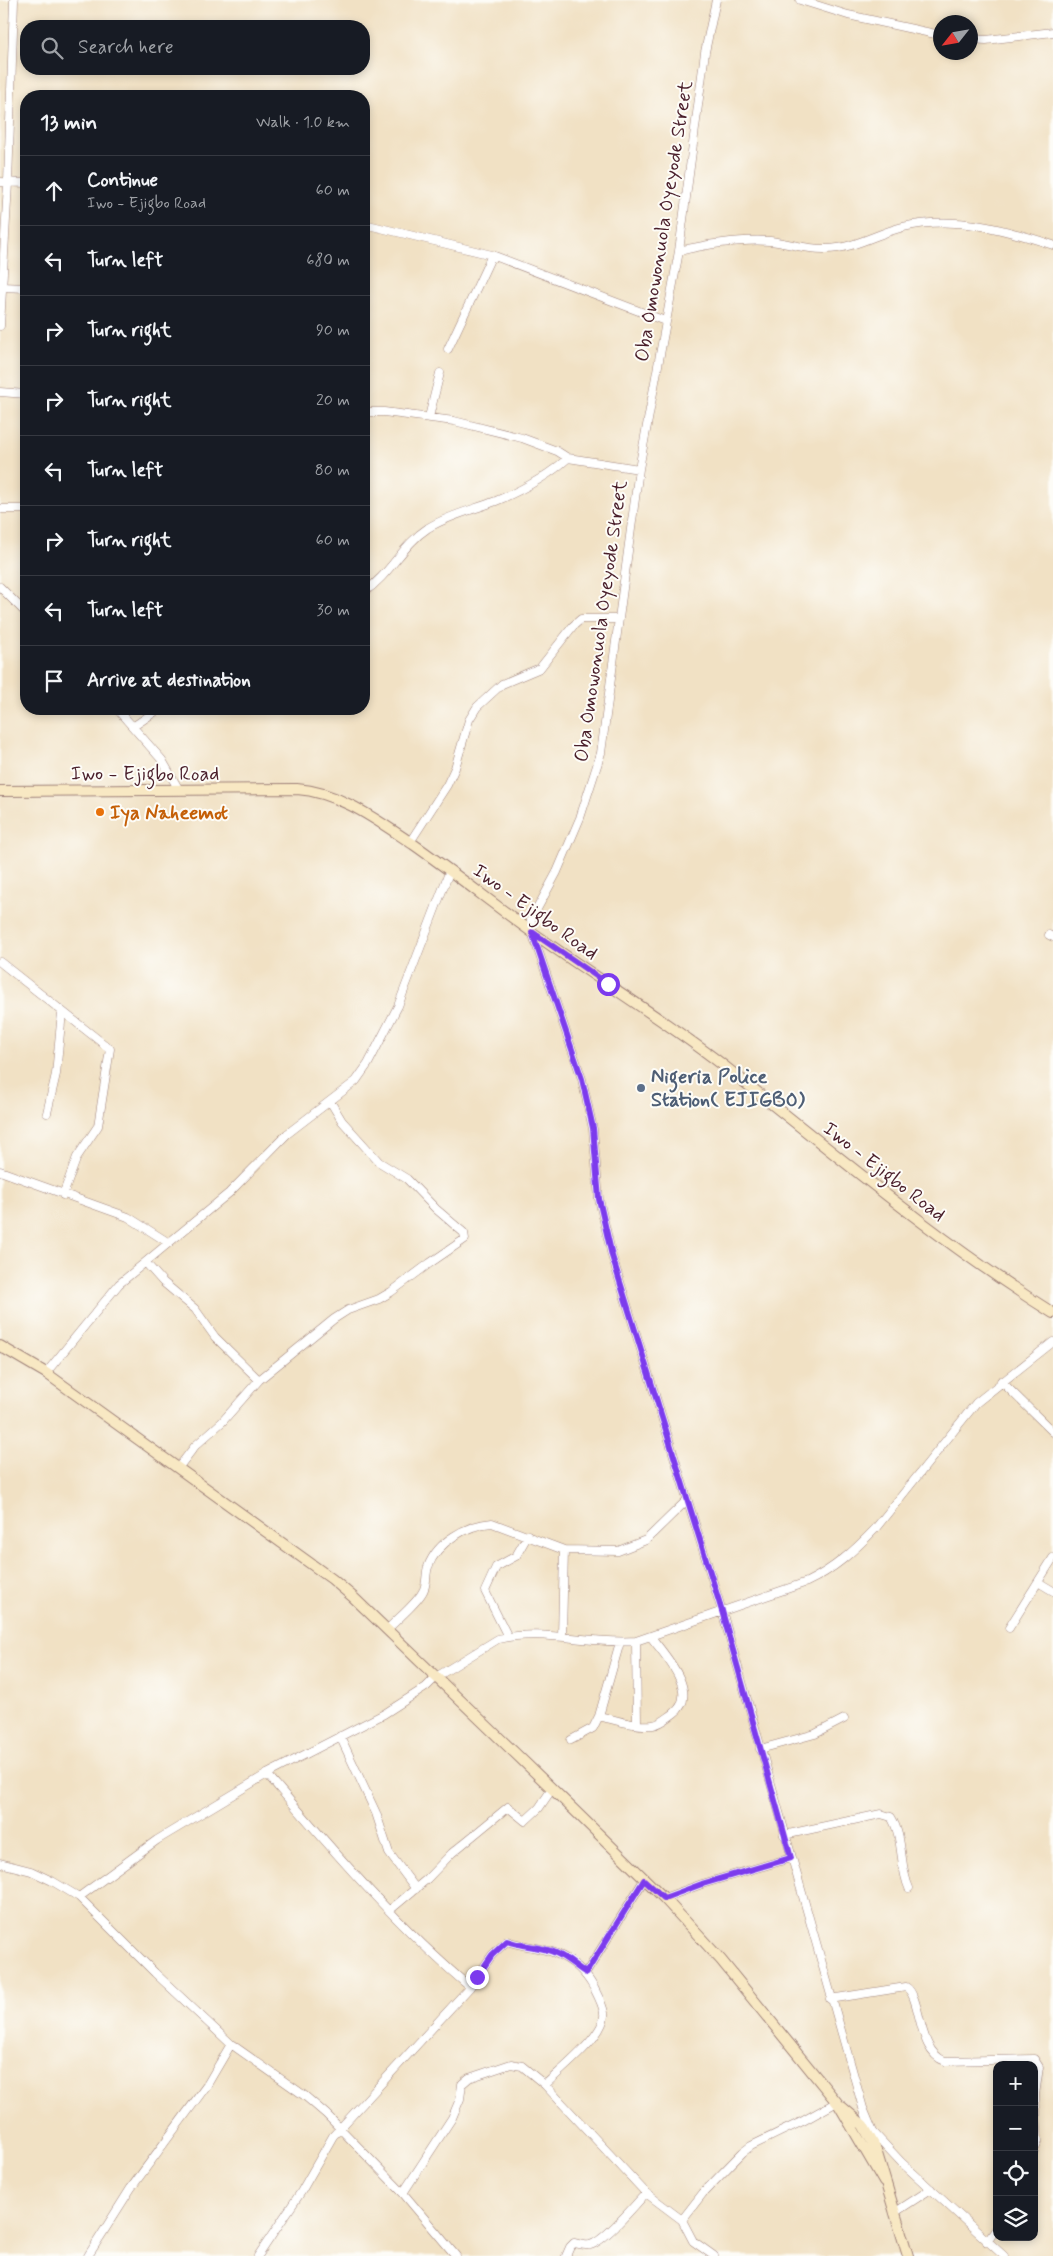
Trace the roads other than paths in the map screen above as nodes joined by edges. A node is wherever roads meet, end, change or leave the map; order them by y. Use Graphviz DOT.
graph roads {
  1 [pos="14,0"];
  2 [pos="716,0"];
  3 [pos="800,0"];
  4 [pos="1053,32"];
  5 [pos="933,34"];
  6 [pos="978,40"];
  7 [pos="4,183"];
  8 [pos="20,183"];
  9 [pos="370,225"];
  10 [pos="1053,245"];
  11 [pos="679,251"];
  12 [pos="492,255"];
  13 [pos="2,287"];
  14 [pos="20,288"];
  15 [pos="665,321"];
  16 [pos="0,326"];
  17 [pos="448,349"];
  18 [pos="440,373"];
  19 [pos="0,392"];
  20 [pos="20,394"];
  21 [pos="370,412"];
  22 [pos="430,417"];
  23 [pos="568,458"];
  24 [pos="639,469"];
  25 [pos="0,509"];
  26 [pos="20,509"];
  27 [pos="0,587"];
  28 [pos="370,587"];
  29 [pos="20,607"];
  30 [pos="619,619"];
  31 [pos="123,715"];
  32 [pos="150,715"];
  33 [pos="134,726"];
  34 [pos="0,790"];
  35 [pos="179,790"];
  36 [pos="410,842"];
  37 [pos="450,870"];
  38 [pos="532,932"];
  39 [pos="0,962"];
  40 [pos="62,1012"];
  41 [pos="330,1101"];
  42 [pos="47,1113"];
  43 [pos="0,1171"];
  44 [pos="63,1195"];
  45 [pos="169,1244"];
  46 [pos="146,1263"];
  47 [pos="1053,1313"];
  48 [pos="1053,1342"];
  49 [pos="0,1346"];
  50 [pos="46,1373"];
  51 [pos="259,1380"];
  52 [pos="1001,1381"];
  53 [pos="1053,1432"];
  54 [pos="178,1468"];
  55 [pos="687,1500"];
  56 [pos="528,1536"];
  57 [pos="564,1550"];
  58 [pos="1053,1558"];
  59 [pos="1038,1582"];
  60 [pos="1053,1591"];
  61 [pos="722,1611"];
  62 [pos="1009,1628"];
  63 [pos="387,1630"];
  64 [pos="508,1636"];
  65 [pos="562,1636"];
  66 [pos="651,1637"];
  67 [pos="636,1641"];
  68 [pos="620,1642"];
  69 [pos="436,1677"];
  70 [pos="599,1716"];
  71 [pos="844,1719"];
  72 [pos="637,1724"];
  73 [pos="340,1736"];
  74 [pos="571,1740"];
  75 [pos="760,1749"];
  76 [pos="267,1774"];
  77 [pos="552,1789"];
  78 [pos="784,1835"];
  79 [pos="791,1858"];
  80 [pos="0,1863"];
  81 [pos="644,1880"];
  82 [pos="909,1888"];
  83 [pos="416,1889"];
  84 [pos="79,1897"];
  85 [pos="664,1898"];
  86 [pos="390,1910"];
  87 [pos="586,1973"];
  88 [pos="470,1987"];
  89 [pos="830,1998"];
  90 [pos="231,2044"];
  91 [pos="545,2086"];
  92 [pos="838,2104"];
  93 [pos="1036,2106"];
  94 [pos="339,2128"];
  95 [pos="871,2134"];
  96 [pos="884,2182"];
  97 [pos="931,2189"];
  98 [pos="403,2192"];
  99 [pos="646,2192"];
  100 [pos="894,2213"];
  101 [pos="682,2220"];
  102 [pos="993,2234"];
  103 [pos="987,2242"];
  104 [pos="88,2256"];
  105 [pos="258,2256"];
  106 [pos="456,2256"];
  107 [pos="566,2256"];
  108 [pos="714,2256"];
  109 [pos="908,2256"];
  110 [pos="1004,2256"];
  1 -- 7 [label="street"];
  2 -- 11 [label="street, Oba Omowonuola Oyeyode Street"];
  3 -- 5 [label="street"];
  4 -- 6 [label="street"];
  7 -- 8 [label="street"];
  7 -- 13 [label="street"];
  9 -- 12 [label="street"];
  10 -- 11 [label="street"];
  11 -- 15 [label="street, Oba Omowonuola Oyeyode Street"];
  12 -- 15 [label="street"];
  12 -- 17 [label="street"];
  13 -- 14 [label="street"];
  13 -- 16 [label="street"];
  15 -- 24 [label="street, Oba Omowonuola Oyeyode Street"];
  18 -- 22 [label="street"];
  19 -- 20 [label="street"];
  21 -- 22 [label="street"];
  22 -- 23 [label="street"];
  23 -- 24 [label="street"];
  23 -- 28 [label="street"];
  24 -- 30 [label="street, Oba Omowonuola Oyeyode Street"];
  25 -- 26 [label="street"];
  27 -- 29 [label="street"];
  30 -- 36 [label="street"];
  30 -- 38 [label="street, Oba Omowonuola Oyeyode Street"];
  31 -- 33 [label="street"];
  32 -- 33 [label="street"];
  33 -- 35 [label="street"];
  34 -- 35 [label="main road, Iwo - Ejigbo Road"];
  35 -- 36 [label="main road, Iwo - Ejigbo Road"];
  36 -- 37 [label="main road, Iwo - Ejigbo Road"];
  37 -- 38 [label="main road, Iwo - Ejigbo Road"];
  37 -- 41 [label="street"];
  38 -- 47 [label="main road, Iwo - Ejigbo Road"];
  38 -- 55 [label="street"];
  39 -- 40 [label="street"];
  40 -- 42 [label="street"];
  40 -- 44 [label="street"];
  41 -- 45 [label="street"];
  41 -- 51 [label="street"];
  43 -- 44 [label="street"];
  44 -- 45 [label="street"];
  45 -- 46 [label="street"];
  46 -- 50 [label="street"];
  46 -- 51 [label="street"];
  48 -- 52 [label="street"];
  49 -- 50 [label="main road"];
  50 -- 54 [label="main road"];
  51 -- 54 [label="street"];
  52 -- 53 [label="street"];
  52 -- 61 [label="street"];
  54 -- 63 [label="main road"];
  55 -- 57 [label="street"];
  55 -- 61 [label="street"];
  56 -- 57 [label="street"];
  56 -- 63 [label="street"];
  56 -- 64 [label="street"];
  57 -- 65 [label="street"];
  58 -- 59 [label="street"];
  59 -- 60 [label="street"];
  59 -- 62 [label="street"];
  61 -- 66 [label="street"];
  61 -- 75 [label="street"];
  63 -- 69 [label="main road"];
  64 -- 65 [label="street"];
  64 -- 69 [label="street"];
  65 -- 68 [label="street"];
  66 -- 67 [label="street"];
  66 -- 72 [label="street"];
  67 -- 68 [label="street"];
  67 -- 72 [label="street"];
  68 -- 70 [label="street"];
  69 -- 73 [label="street"];
  69 -- 77 [label="main road"];
  70 -- 72 [label="street"];
  70 -- 74 [label="street"];
  71 -- 75 [label="street"];
  73 -- 76 [label="street"];
  73 -- 83 [label="street"];
  75 -- 78 [label="street"];
  76 -- 84 [label="street"];
  76 -- 86 [label="street"];
  77 -- 81 [label="main road"];
  77 -- 83 [label="street"];
  78 -- 79 [label="street"];
  78 -- 82 [label="street"];
  79 -- 85 [label="street"];
  79 -- 89 [label="street"];
  80 -- 84 [label="street"];
  81 -- 85 [label="main road"];
  81 -- 87 [label="street"];
  83 -- 86 [label="street"];
  84 -- 90 [label="street"];
  85 -- 92 [label="main road"];
  86 -- 88 [label="street"];
  87 -- 88 [label="street"];
  87 -- 91 [label="street"];
  88 -- 94 [label="street"];
  89 -- 93 [label="street"];
  89 -- 95 [label="street"];
  90 -- 94 [label="street"];
  90 -- 104 [label="street"];
  91 -- 98 [label="street"];
  91 -- 99 [label="street"];
  92 -- 95 [label="main road"];
  92 -- 96 [label="main road"];
  92 -- 101 [label="street"];
  94 -- 98 [label="street"];
  94 -- 105 [label="street"];
  95 -- 96 [label="main road"];
  95 -- 97 [label="street"];
  96 -- 100 [label="main road"];
  97 -- 100 [label="street"];
  97 -- 103 [label="street"];
  98 -- 106 [label="street"];
  99 -- 101 [label="street"];
  99 -- 107 [label="street"];
  100 -- 109 [label="main road"];
  101 -- 108 [label="street"];
  102 -- 103 [label="street"];
  103 -- 110 [label="street"];
}
